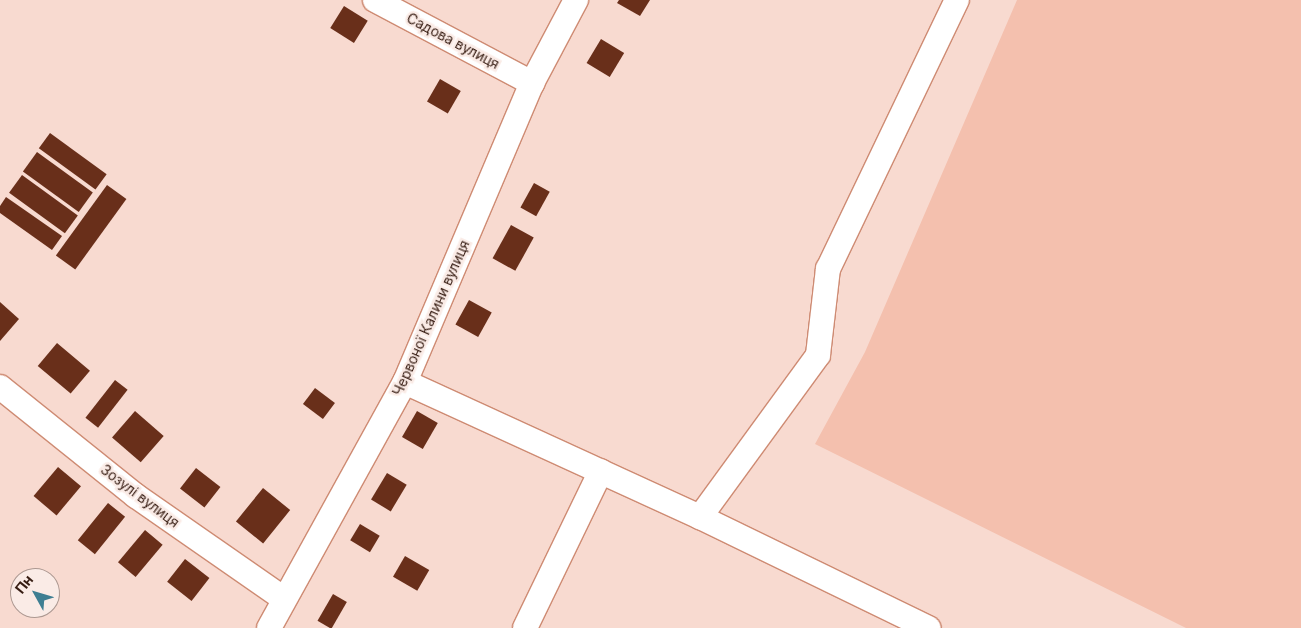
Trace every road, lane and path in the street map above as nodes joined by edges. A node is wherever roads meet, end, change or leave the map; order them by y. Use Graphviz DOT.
graph roads {
  1 [pos="375,0"];
  2 [pos="576,0"];
  3 [pos="957,0"];
  4 [pos="532,83"];
  5 [pos="405,382"];
  6 [pos="0,386"];
  7 [pos="601,471"];
  8 [pos="700,518"];
  9 [pos="284,600"];
  10 [pos="268,628"];
  11 [pos="525,628"];
  12 [pos="929,628"];
  1 -- 4 [label="street, Садова вулиця"];
  2 -- 4 [label="street, Червоної Калини вулиця"];
  3 -- 8 [label="street"];
  4 -- 5 [label="street, Червоної Калини вулиця"];
  5 -- 7 [label="street"];
  5 -- 9 [label="street, Червоної Калини вулиця"];
  6 -- 9 [label="street, Зозулі вулиця"];
  7 -- 8 [label="street"];
  7 -- 11 [label="street"];
  8 -- 12 [label="street"];
  9 -- 10 [label="street, Червоної Калини вулиця"];
}
